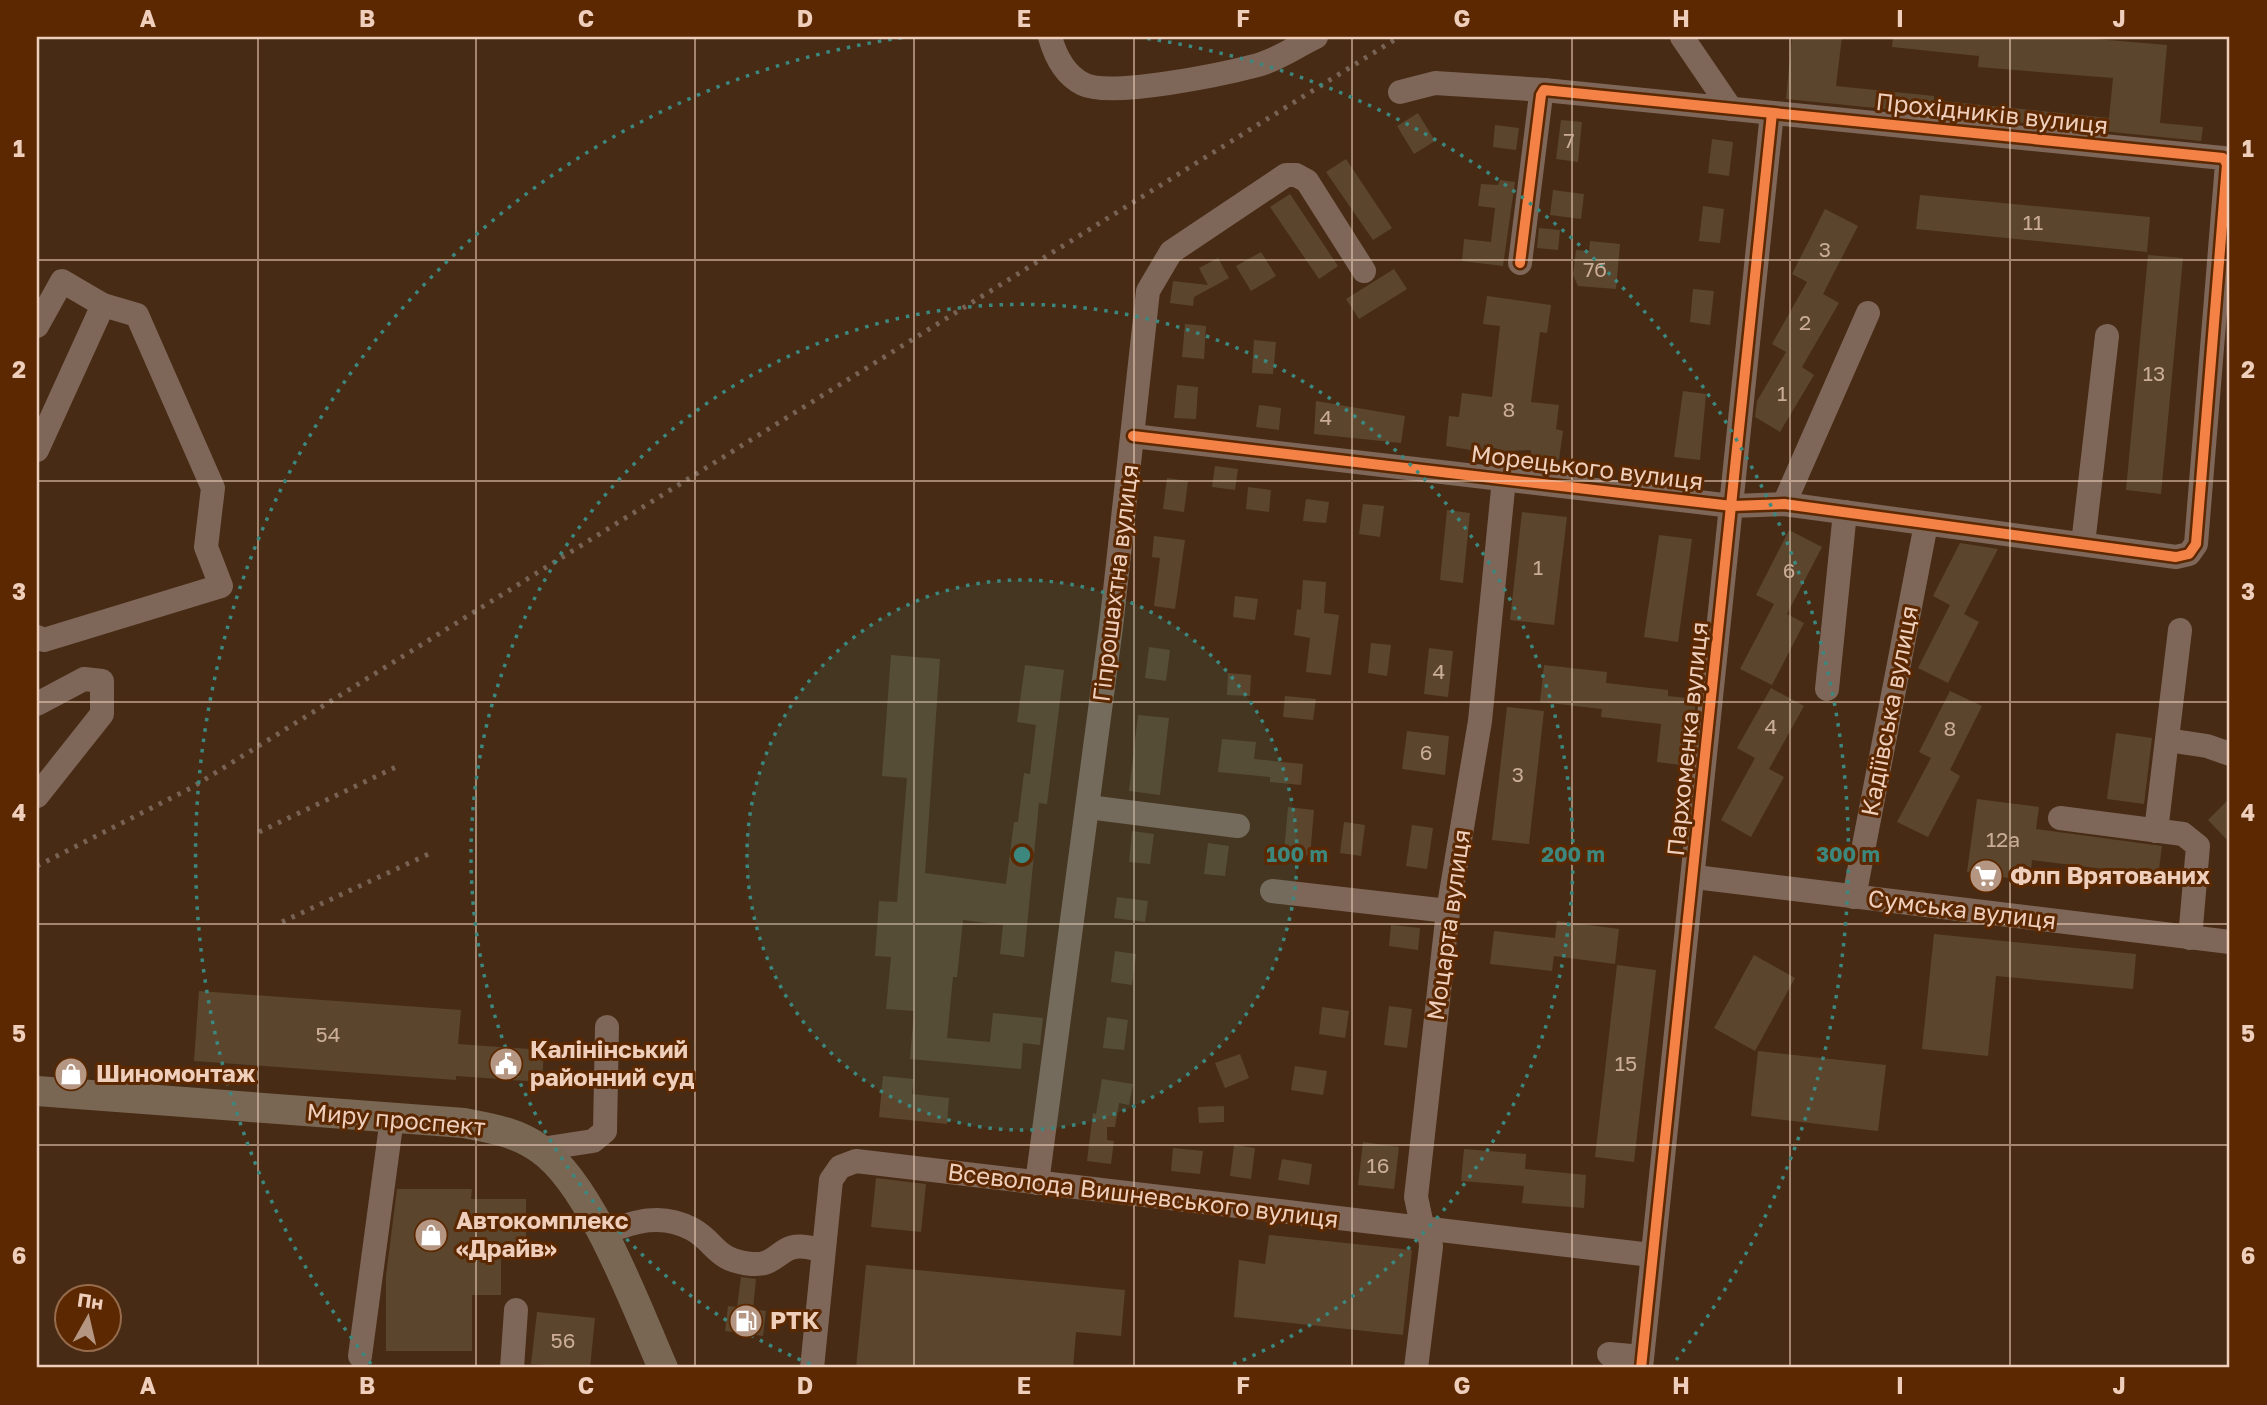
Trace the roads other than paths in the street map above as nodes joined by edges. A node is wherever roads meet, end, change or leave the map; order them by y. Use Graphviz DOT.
graph roads {
  1 [pos="1051,37"];
  2 [pos="1315,37"];
  3 [pos="1682,37"];
  4 [pos="1544,90"];
  5 [pos="1400,92"];
  6 [pos="1731,109"];
  7 [pos="1772,113"];
  8 [pos="1520,263"];
  9 [pos="1364,271"];
  10 [pos="103,305"];
  11 [pos="1868,313"];
  12 [pos="37,326"];
  13 [pos="2107,336"];
  14 [pos="1133,436"];
  15 [pos="37,450"];
  16 [pos="1504,479"];
  17 [pos="1784,504"];
  18 [pos="1732,506"];
  19 [pos="1845,512"];
  20 [pos="1926,524"];
  21 [pos="2083,544"];
  22 [pos="2196,544"];
  23 [pos="2180,630"];
  24 [pos="37,637"];
  25 [pos="1827,689"];
  26 [pos="37,705"];
  27 [pos="2167,740"];
  28 [pos="2230,754"];
  29 [pos="37,796"];
  30 [pos="1088,807"];
  31 [pos="2060,818"];
  32 [pos="1238,826"];
  33 [pos="2156,831"];
  34 [pos="1695,877"];
  35 [pos="1272,891"];
  36 [pos="1854,897"];
  37 [pos="1448,911"];
  38 [pos="2190,937"];
  39 [pos="2230,942"];
  40 [pos="607,1027"];
  41 [pos="37,1091"];
  42 [pos="392,1118"];
  43 [pos="541,1149"];
  44 [pos="1037,1184"];
  45 [pos="1423,1230"];
  46 [pos="603,1233"];
  47 [pos="823,1250"];
  48 [pos="1651,1255"];
  49 [pos="516,1310"];
  50 [pos="1609,1354"];
  51 [pos="360,1356"];
  52 [pos="1641,1363"];
  53 [pos="512,1368"];
  54 [pos="663,1368"];
  55 [pos="812,1368"];
  56 [pos="1416,1368"];
  1 -- 2 [label="street"];
  3 -- 6 [label="street"];
  4 -- 5 [label="street, Прохідників вулиця"];
  4 -- 6 [label="street, Прохідників вулиця"];
  4 -- 8 [label="street"];
  6 -- 7 [label="street, Прохідників вулиця"];
  7 -- 18 [label="street, Пархоменка вулиця"];
  7 -- 22 [label="street, Прохідників вулиця"];
  9 -- 14 [label="street, Гіпрошахтна вулиця"];
  10 -- 12 [label="street"];
  10 -- 15 [label="street"];
  10 -- 24 [label="street"];
  11 -- 17 [label="street"];
  13 -- 21 [label="street"];
  14 -- 16 [label="street, Морецького вулиця"];
  14 -- 30 [label="street, Гіпрошахтна вулиця"];
  16 -- 18 [label="street, Морецького вулиця"];
  16 -- 37 [label="street, Моцарта вулиця"];
  17 -- 18 [label="street, Морецького вулиця"];
  17 -- 19 [label="street, Морецького вулиця"];
  18 -- 34 [label="street, Пархоменка вулиця"];
  19 -- 20 [label="street, Морецького вулиця"];
  19 -- 25 [label="street"];
  20 -- 21 [label="street, Морецького вулиця"];
  20 -- 36 [label="street, Кадіївська вулиця"];
  21 -- 22 [label="street, Морецького вулиця"];
  23 -- 27 [label="street"];
  26 -- 29 [label="street"];
  27 -- 28 [label="street"];
  27 -- 33 [label="street"];
  30 -- 32 [label="street"];
  30 -- 44 [label="street, Гіпрошахтна вулиця"];
  31 -- 33 [label="street"];
  33 -- 38 [label="street"];
  34 -- 36 [label="street, Сумська вулиця"];
  34 -- 48 [label="street, Пархоменка вулиця"];
  35 -- 37 [label="street"];
  36 -- 38 [label="street, Сумська вулиця"];
  37 -- 45 [label="street, Моцарта вулиця"];
  38 -- 39 [label="street, Сумська вулиця"];
  40 -- 43 [label="street"];
  41 -- 42 [label="main road, Миру проспект"];
  42 -- 43 [label="main road, Миру проспект"];
  42 -- 51 [label="street"];
  43 -- 46 [label="main road, Миру проспект"];
  44 -- 45 [label="street, Всеволода Вишневського вулиця"];
  44 -- 47 [label="street, Всеволода Вишневського вулиця"];
  45 -- 48 [label="street, Всеволода Вишневського вулиця"];
  45 -- 56 [label="street, Моцарта вулиця"];
  46 -- 47 [label="street"];
  46 -- 54 [label="main road, Миру проспект"];
  47 -- 55 [label="street, Всеволода Вишневського вулиця"];
  48 -- 52 [label="street, Пархоменка вулиця"];
  49 -- 53 [label="street"];
  50 -- 52 [label="street"];
}
